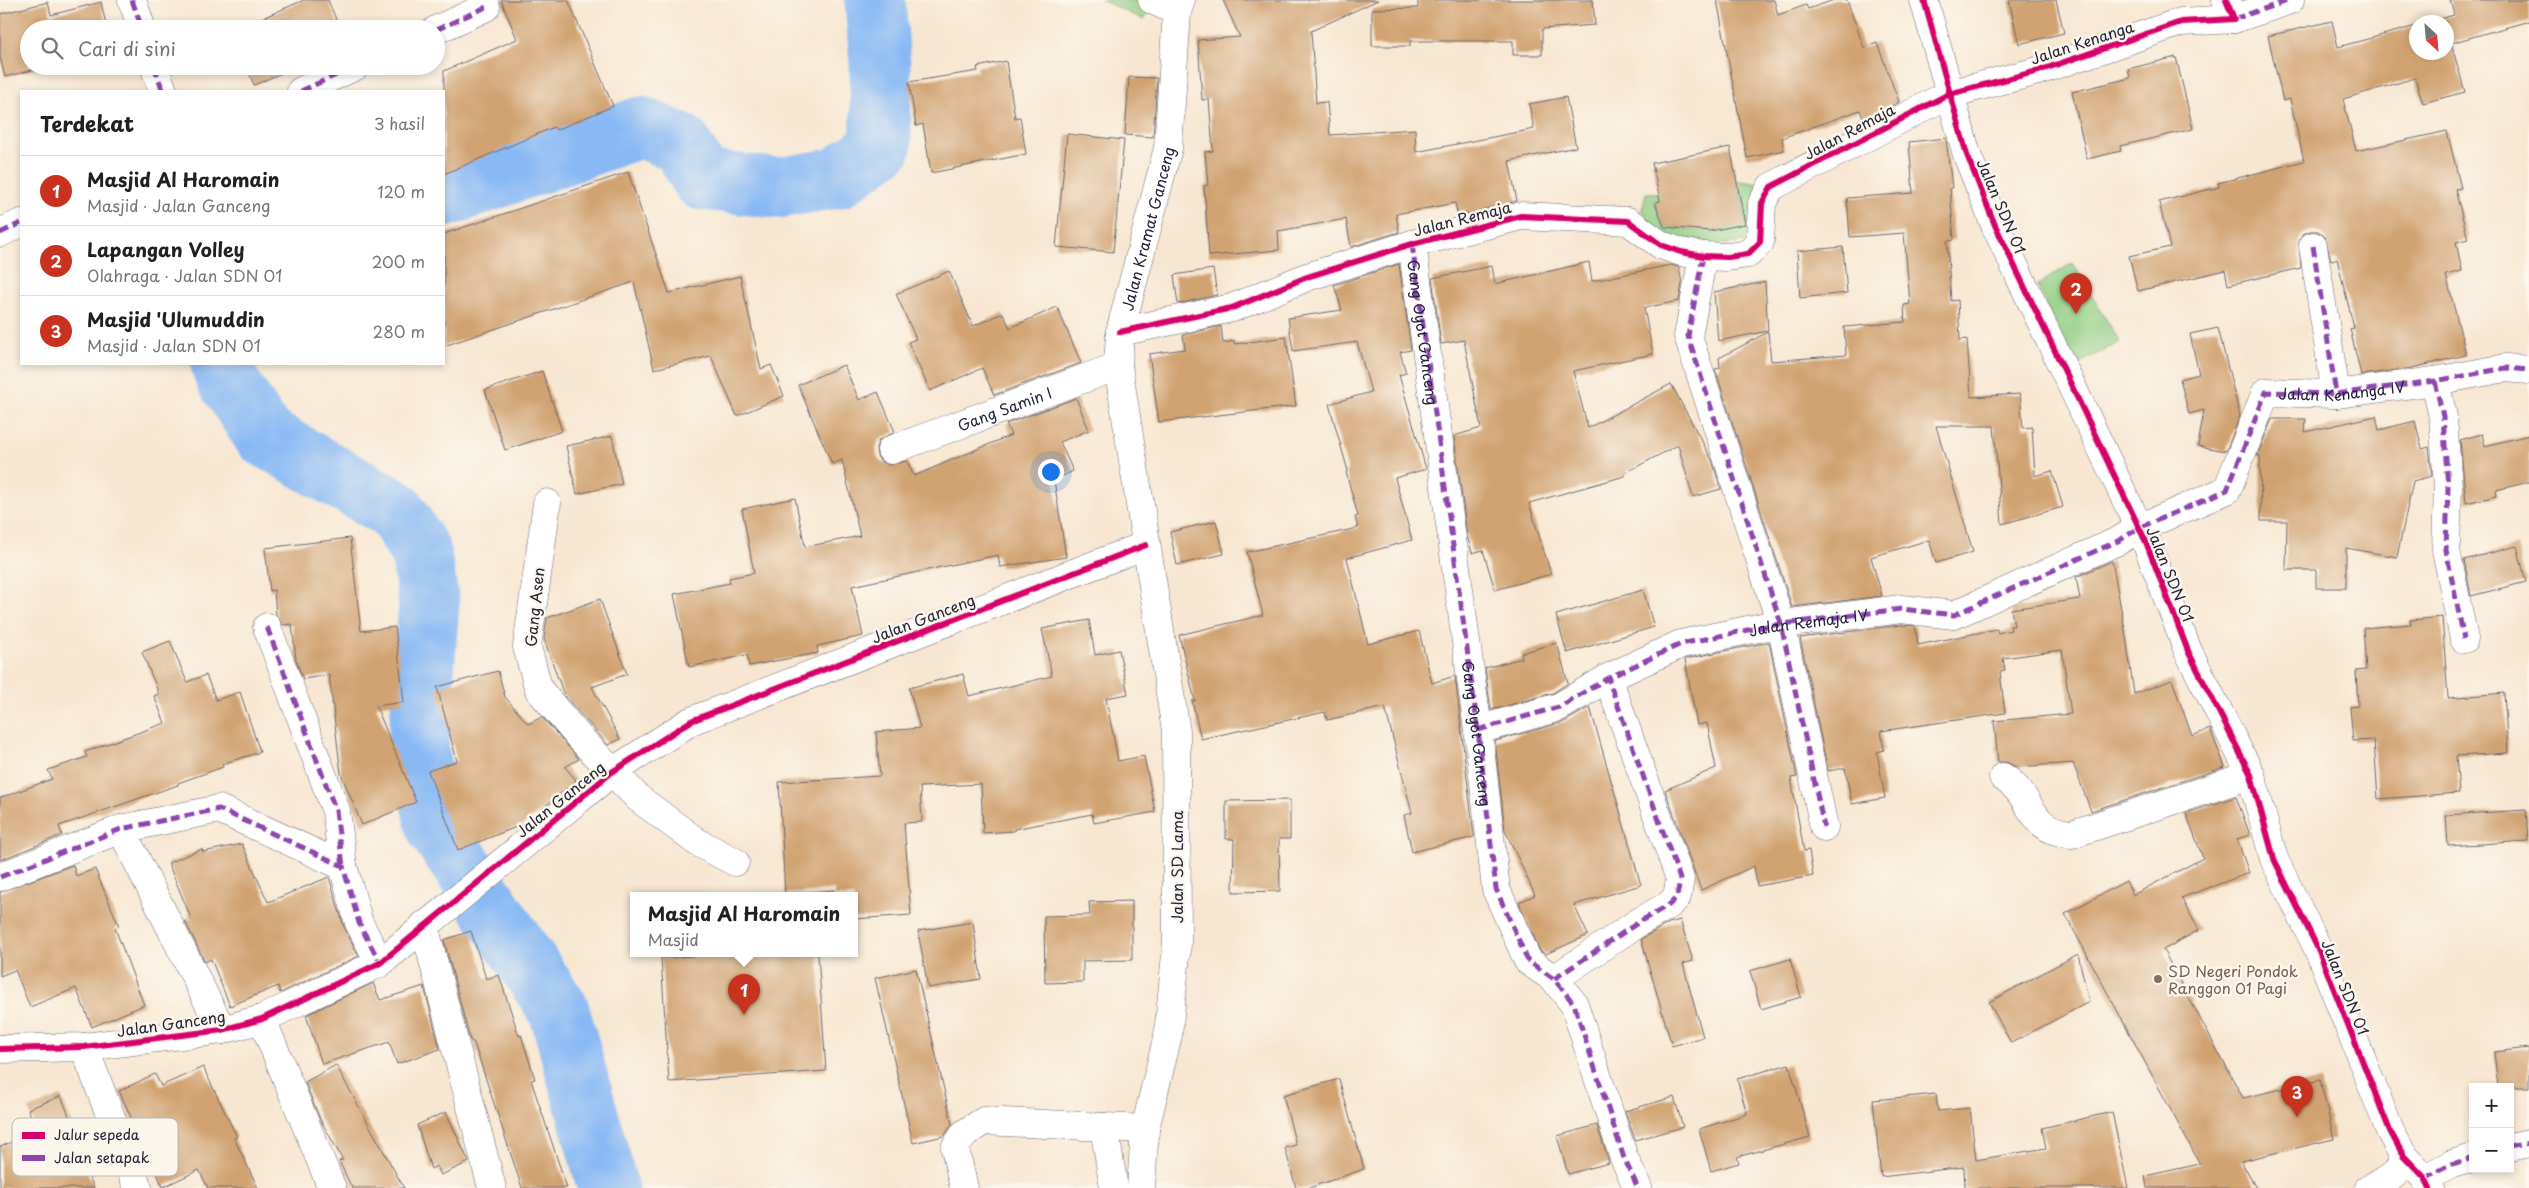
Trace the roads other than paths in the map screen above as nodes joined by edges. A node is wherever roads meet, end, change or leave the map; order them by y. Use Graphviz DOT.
graph roads {
  1 [pos="132,0"];
  2 [pos="1152,0"];
  3 [pos="1924,0"];
  4 [pos="2290,0"];
  5 [pos="1179,6"];
  6 [pos="486,7"];
  7 [pos="2230,9"];
  8 [pos="139,20"];
  9 [pos="445,26"];
  10 [pos="157,75"];
  11 [pos="336,75"];
  12 [pos="163,90"];
  13 [pos="303,90"];
  14 [pos="1949,94"];
  15 [pos="20,223"];
  16 [pos="0,233"];
  17 [pos="1412,244"];
  18 [pos="2312,246"];
  19 [pos="1703,256"];
  20 [pos="1120,332"];
  21 [pos="1118,366"];
  22 [pos="2529,370"];
  23 [pos="2435,382"];
  24 [pos="2336,394"];
  25 [pos="891,450"];
  26 [pos="547,502"];
  27 [pos="2139,528"];
  28 [pos="1146,545"];
  29 [pos="1781,624"];
  30 [pos="267,627"];
  31 [pos="2464,639"];
  32 [pos="1608,678"];
  33 [pos="1478,730"];
  34 [pos="612,772"];
  35 [pos="2251,775"];
  36 [pos="2003,777"];
  37 [pos="1824,827"];
  38 [pos="122,829"];
  39 [pos="735,862"];
  40 [pos="343,866"];
  41 [pos="0,877"];
  42 [pos="424,925"];
  43 [pos="380,963"];
  44 [pos="1554,979"];
  45 [pos="262,1019"];
  46 [pos="222,1030"];
  47 [pos="84,1047"];
  48 [pos="0,1049"];
  49 [pos="111,1118"];
  50 [pos="1104,1127"];
  51 [pos="1145,1129"];
  52 [pos="2529,1143"];
  53 [pos="2514,1146"];
  54 [pos="2403,1155"];
  55 [pos="2469,1159"];
  56 [pos="133,1176"];
  57 [pos="2428,1183"];
  58 [pos="138,1188"];
  59 [pos="332,1188"];
  60 [pos="492,1188"];
  61 [pos="964,1188"];
  62 [pos="1114,1188"];
  63 [pos="1141,1188"];
  64 [pos="1638,1188"];
  65 [pos="2369,1188"];
  1 -- 8 [label="street"];
  2 -- 5 [label="street"];
  3 -- 14 [label="street, Jalan SDN 01"];
  4 -- 7 [label="street, Jalan Kenanga"];
  5 -- 20 [label="street, Jalan Kramat Ganceng"];
  6 -- 9 [label="street"];
  7 -- 14 [label="street, Jalan Kenanga"];
  10 -- 12 [label="street"];
  11 -- 13 [label="street"];
  14 -- 19 [label="street, Jalan Remaja"];
  14 -- 27 [label="street, Jalan SDN 01"];
  15 -- 16 [label="street"];
  17 -- 19 [label="street, Jalan Remaja"];
  17 -- 20 [label="street, Jalan Remaja"];
  17 -- 33 [label="street, Gang Oyot Ganceng"];
  18 -- 24 [label="street"];
  19 -- 29 [label="street"];
  20 -- 21 [label="street, Jalan Kramat Ganceng"];
  21 -- 25 [label="street, Gang Samin I"];
  21 -- 28 [label="street, Jalan Kramat Ganceng"];
  22 -- 23 [label="street, Jalan Kenanga IV"];
  23 -- 24 [label="street, Jalan Kenanga IV"];
  23 -- 31 [label="street"];
  24 -- 27 [label="street, Jalan Kenanga IV"];
  26 -- 34 [label="street, Gang Asen"];
  27 -- 29 [label="street, Jalan Remaja IV"];
  27 -- 35 [label="street, Jalan SDN 01"];
  28 -- 34 [label="street, Jalan Ganceng"];
  28 -- 51 [label="street, Jalan SD Lama"];
  29 -- 32 [label="street, Jalan Remaja IV"];
  29 -- 37 [label="street"];
  30 -- 40 [label="street"];
  32 -- 33 [label="street, Jalan Remaja IV"];
  32 -- 44 [label="street"];
  33 -- 44 [label="street, Gang Oyot Ganceng"];
  34 -- 39 [label="street, Gang Asen"];
  34 -- 42 [label="street, Jalan Ganceng"];
  35 -- 36 [label="street"];
  35 -- 54 [label="street, Jalan SDN 01"];
  38 -- 40 [label="street"];
  38 -- 41 [label="street"];
  38 -- 46 [label="street"];
  40 -- 43 [label="street"];
  42 -- 43 [label="street, Jalan Ganceng"];
  42 -- 60 [label="street"];
  43 -- 45 [label="street, Jalan Ganceng"];
  44 -- 64 [label="street, Gang Oyot Ganceng"];
  45 -- 46 [label="street, Jalan Ganceng"];
  45 -- 59 [label="street"];
  46 -- 47 [label="street, Jalan Ganceng"];
  47 -- 48 [label="street, Jalan Ganceng"];
  47 -- 49 [label="street"];
  50 -- 51 [label="street"];
  50 -- 61 [label="street"];
  50 -- 62 [label="street"];
  51 -- 63 [label="street, Jalan SD Lama"];
  52 -- 53 [label="street"];
  54 -- 57 [label="street, Jalan SDN 01"];
  54 -- 65 [label="street"];
  55 -- 57 [label="street"];
  56 -- 58 [label="street"];
}
